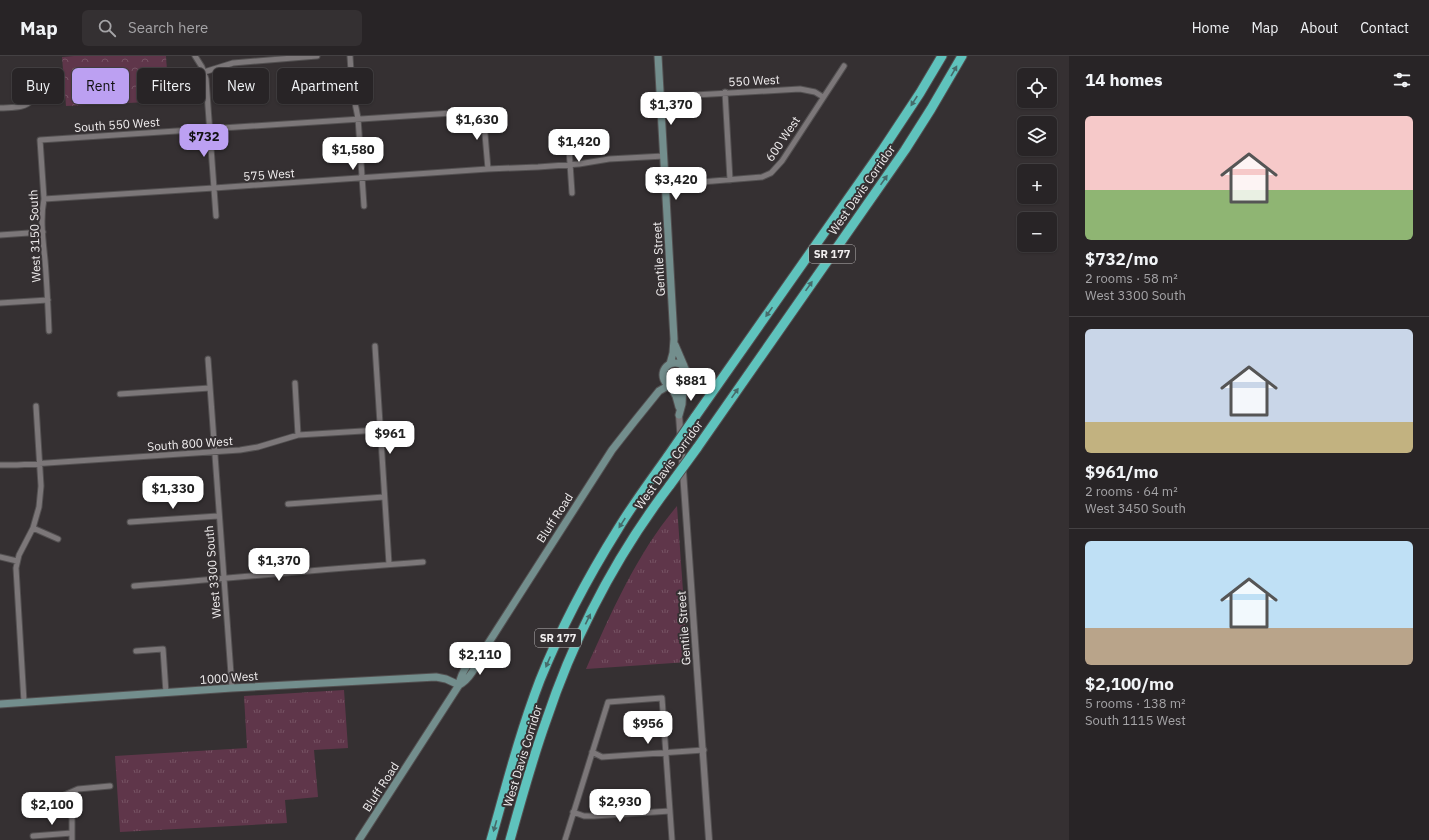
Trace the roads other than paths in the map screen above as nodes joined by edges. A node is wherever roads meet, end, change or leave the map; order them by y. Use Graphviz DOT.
graph roads {
  1 [pos="195,56"];
  2 [pos="317,56"];
  3 [pos="350,56"];
  4 [pos="658,56"];
  5 [pos="942,56"];
  6 [pos="962,56"];
  7 [pos="273,58"];
  8 [pos="844,66"];
  9 [pos="202,68"];
  10 [pos="205,72"];
  11 [pos="205,81"];
  12 [pos="725,92"];
  13 [pos="660,97"];
  14 [pos="823,97"];
  15 [pos="29,104"];
  16 [pos="0,108"];
  17 [pos="358,118"];
  18 [pos="210,128"];
  19 [pos="568,134"];
  20 [pos="40,140"];
  21 [pos="664,156"];
  22 [pos="570,165"];
  23 [pos="488,169"];
  24 [pos="362,178"];
  25 [pos="730,180"];
  26 [pos="665,186"];
  27 [pos="214,188"];
  28 [pos="572,193"];
  29 [pos="44,199"];
  30 [pos="364,206"];
  31 [pos="216,216"];
  32 [pos="43,232"];
  33 [pos="0,235"];
  34 [pos="48,300"];
  35 [pos="0,303"];
  36 [pos="48,331"];
  37 [pos="674,339"];
  38 [pos="374,346"];
  39 [pos="208,359"];
  40 [pos="670,364"];
  41 [pos="684,366"];
  42 [pos="663,376"];
  43 [pos="295,383"];
  44 [pos="683,385"];
  45 [pos="671,386"];
  46 [pos="210,388"];
  47 [pos="120,394"];
  48 [pos="650,403"];
  49 [pos="36,406"];
  50 [pos="680,414"];
  51 [pos="380,430"];
  52 [pos="298,435"];
  53 [pos="215,452"];
  54 [pos="40,463"];
  55 [pos="0,465"];
  56 [pos="384,497"];
  57 [pos="288,504"];
  58 [pos="218,516"];
  59 [pos="130,522"];
  60 [pos="33,528"];
  61 [pos="58,539"];
  62 [pos="0,557"];
  63 [pos="17,561"];
  64 [pos="423,562"];
  65 [pos="389,564"];
  66 [pos="224,579"];
  67 [pos="134,586"];
  68 [pos="136,651"];
  69 [pos="459,685"];
  70 [pos="232,688"];
  71 [pos="166,693"];
  72 [pos="24,702"];
  73 [pos="0,704"];
  74 [pos="704,750"];
  75 [pos="592,752"];
  76 [pos="666,752"];
  77 [pos="110,786"];
  78 [pos="670,811"];
  79 [pos="573,812"];
  80 [pos="72,833"];
  81 [pos="32,836"];
  82 [pos="72,840"];
  83 [pos="359,840"];
  84 [pos="491,840"];
  85 [pos="510,840"];
  86 [pos="565,840"];
  87 [pos="672,840"];
  88 [pos="709,840"];
  1 -- 9 [label="street"];
  2 -- 7 [label="street"];
  3 -- 17 [label="street"];
  4 -- 13 [label="main road, Gentile Street"];
  5 -- 84 [label="highway, West Davis Corridor / SR 177, one-way, bridge"];
  85 -- 6 [label="highway, West Davis Corridor / SR 177, one-way, bridge"];
  7 -- 10 [label="street"];
  8 -- 14 [label="street, 600 West"];
  11 -- 18 [label="street"];
  12 -- 13 [label="street, 550 West"];
  12 -- 14 [label="street, 550 West"];
  12 -- 25 [label="street"];
  13 -- 21 [label="main road, Gentile Street"];
  14 -- 25 [label="street, 600 West"];
  15 -- 16 [label="street"];
  17 -- 18 [label="street, South 550 West"];
  17 -- 23 [label="street, South 550 West"];
  17 -- 24 [label="street"];
  18 -- 20 [label="street, South 550 West"];
  18 -- 27 [label="street"];
  19 -- 22 [label="street"];
  20 -- 29 [label="street, West 3150 South"];
  21 -- 22 [label="street, 575 West"];
  21 -- 26 [label="main road, Gentile Street"];
  22 -- 23 [label="street, 575 West"];
  22 -- 28 [label="street"];
  23 -- 24 [label="street, 575 West"];
  24 -- 27 [label="street, 575 West"];
  24 -- 30 [label="street"];
  25 -- 26 [label="street, 600 West"];
  26 -- 37 [label="main road, Gentile Street"];
  27 -- 29 [label="street, 575 West"];
  27 -- 31 [label="street"];
  29 -- 32 [label="street, West 3150 South"];
  32 -- 33 [label="street"];
  32 -- 34 [label="street, West 3150 South"];
  34 -- 35 [label="street"];
  34 -- 36 [label="street, West 3150 South"];
  37 -- 40 [label="main road, Gentile Street"];
  37 -- 41 [label="main road"];
  38 -- 51 [label="street"];
  39 -- 46 [label="street, West 3300 South"];
  40 -- 41 [label="main road"];
  40 -- 42 [label="main road"];
  41 -- 44 [label="main road"];
  42 -- 45 [label="main road"];
  42 -- 48 [label="main road, Bluff Road"];
  43 -- 52 [label="street"];
  44 -- 45 [label="main road"];
  44 -- 50 [label="main road, Gentile Street"];
  45 -- 48 [label="main road, Bluff Road"];
  45 -- 50 [label="main road, Gentile Street"];
  46 -- 47 [label="street"];
  46 -- 53 [label="street, West 3300 South"];
  48 -- 69 [label="main road, Bluff Road"];
  49 -- 54 [label="street"];
  50 -- 74 [label="street, Gentile Street"];
  51 -- 52 [label="street, South 800 West"];
  51 -- 56 [label="street"];
  52 -- 53 [label="street, South 800 West"];
  53 -- 54 [label="street, South 800 West"];
  53 -- 58 [label="street, West 3300 South"];
  54 -- 55 [label="street, South 800 West"];
  54 -- 60 [label="street"];
  56 -- 57 [label="street"];
  56 -- 65 [label="street"];
  58 -- 59 [label="street"];
  58 -- 66 [label="street, West 3300 South"];
  60 -- 61 [label="street"];
  60 -- 63 [label="street"];
  62 -- 63 [label="street"];
  63 -- 72 [label="street"];
  64 -- 65 [label="street"];
  65 -- 66 [label="street"];
  66 -- 67 [label="street"];
  66 -- 70 [label="street, West 3300 South"];
  68 -- 71 [label="street"];
  69 -- 70 [label="main road, 1000 West"];
  69 -- 83 [label="main road, Bluff Road"];
  70 -- 71 [label="main road, 1000 West"];
  71 -- 72 [label="main road, 1000 West"];
  72 -- 73 [label="main road, 1000 West"];
  74 -- 76 [label="street"];
  74 -- 88 [label="street, Gentile Street"];
  75 -- 76 [label="street"];
  75 -- 76 [label="street"];
  75 -- 79 [label="street"];
  76 -- 78 [label="street"];
  77 -- 80 [label="street"];
  78 -- 79 [label="street"];
  78 -- 87 [label="street"];
  79 -- 86 [label="street"];
  80 -- 81 [label="street"];
  80 -- 82 [label="street"];
}
